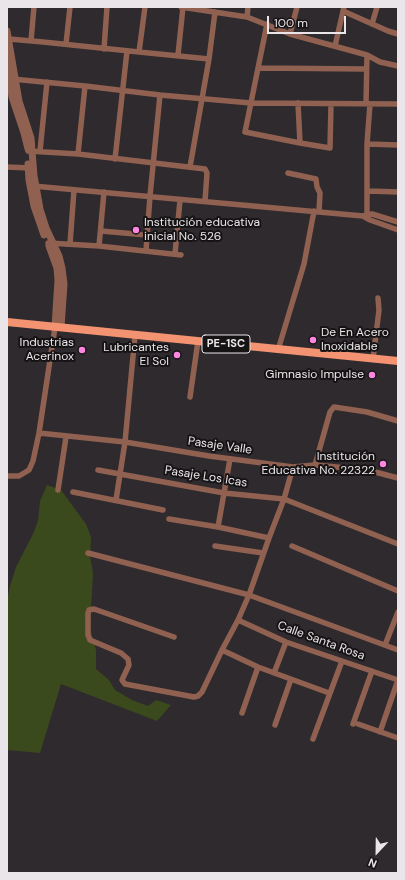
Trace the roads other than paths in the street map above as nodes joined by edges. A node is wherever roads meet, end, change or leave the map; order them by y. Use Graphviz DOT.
graph roads {
  1 [pos="34,7"];
  2 [pos="70,7"];
  3 [pos="107,7"];
  4 [pos="145,7"];
  5 [pos="182,7"];
  6 [pos="248,7"];
  7 [pos="297,7"];
  8 [pos="377,7"];
  9 [pos="197,8"];
  10 [pos="344,9"];
  11 [pos="215,12"];
  12 [pos="246,17"];
  13 [pos="267,24"];
  14 [pos="372,24"];
  15 [pos="7,31"];
  16 [pos="290,34"];
  17 [pos="398,34"];
  18 [pos="9,39"];
  19 [pos="31,41"];
  20 [pos="66,44"];
  21 [pos="335,46"];
  22 [pos="104,49"];
  23 [pos="127,51"];
  24 [pos="139,52"];
  25 [pos="178,55"];
  26 [pos="367,55"];
  27 [pos="209,59"];
  28 [pos="7,60"];
  29 [pos="398,66"];
  30 [pos="258,68"];
  31 [pos="366,69"];
  32 [pos="12,79"];
  33 [pos="47,82"];
  34 [pos="85,86"];
  35 [pos="123,90"];
  36 [pos="160,95"];
  37 [pos="202,99"];
  38 [pos="251,103"];
  39 [pos="298,103"];
  40 [pos="331,104"];
  41 [pos="368,104"];
  42 [pos="398,104"];
  43 [pos="300,143"];
  44 [pos="367,144"];
  45 [pos="398,145"];
  46 [pos="34,151"];
  47 [pos="78,154"];
  48 [pos="115,159"];
  49 [pos="153,163"];
  50 [pos="7,166"];
  51 [pos="190,167"];
  52 [pos="31,168"];
  53 [pos="288,173"];
  54 [pos="33,186"];
  55 [pos="74,190"];
  56 [pos="368,191"];
  57 [pos="104,192"];
  58 [pos="398,192"];
  59 [pos="150,196"];
  60 [pos="180,200"];
  61 [pos="205,201"];
  62 [pos="316,212"];
  63 [pos="365,215"];
  64 [pos="398,222"];
  65 [pos="398,230"];
  66 [pos="101,231"];
  67 [pos="147,235"];
  68 [pos="50,243"];
  69 [pos="70,244"];
  70 [pos="99,246"];
  71 [pos="146,251"];
  72 [pos="175,254"];
  73 [pos="181,255"];
  74 [pos="378,298"];
  75 [pos="7,322"];
  76 [pos="58,327"];
  77 [pos="135,335"];
  78 [pos="198,341"];
  79 [pos="278,350"];
  80 [pos="373,359"];
  81 [pos="398,362"];
  82 [pos="190,396"];
  83 [pos="398,421"];
  84 [pos="39,433"];
  85 [pos="66,437"];
  86 [pos="125,442"];
  87 [pos="230,459"];
  88 [pos="315,465"];
  89 [pos="293,467"];
  90 [pos="98,470"];
  91 [pos="120,474"];
  92 [pos="7,476"];
  93 [pos="398,478"];
  94 [pos="58,490"];
  95 [pos="74,492"];
  96 [pos="224,492"];
  97 [pos="284,499"];
  98 [pos="116,500"];
  99 [pos="163,510"];
  100 [pos="169,519"];
  101 [pos="218,527"];
  102 [pos="269,538"];
  103 [pos="398,544"];
  104 [pos="215,546"];
  105 [pos="292,546"];
  106 [pos="88,553"];
  107 [pos="264,553"];
  108 [pos="398,591"];
  109 [pos="249,596"];
  110 [pos="398,612"];
  111 [pos="238,620"];
  112 [pos="174,637"];
  113 [pos="286,642"];
  114 [pos="385,645"];
  115 [pos="222,650"];
  116 [pos="398,650"];
  117 [pos="342,661"];
  118 [pos="258,667"];
  119 [pos="372,671"];
  120 [pos="274,673"];
  121 [pos="290,679"];
  122 [pos="398,680"];
  123 [pos="328,693"];
  124 [pos="242,713"];
  125 [pos="274,724"];
  126 [pos="380,732"];
  127 [pos="398,738"];
  128 [pos="313,739"];
  1 -- 19 [label="street"];
  2 -- 20 [label="street"];
  3 -- 22 [label="street"];
  4 -- 24 [label="street"];
  5 -- 9 [label="street"];
  5 -- 25 [label="street"];
  6 -- 12 [label="street"];
  7 -- 16 [label="street"];
  8 -- 14 [label="street"];
  9 -- 11 [label="street"];
  10 -- 14 [label="street"];
  10 -- 21 [label="street"];
  11 -- 12 [label="street"];
  11 -- 27 [label="street"];
  12 -- 13 [label="street"];
  13 -- 16 [label="street"];
  13 -- 30 [label="street"];
  14 -- 17 [label="street"];
  15 -- 18 [label="street"];
  16 -- 21 [label="street"];
  18 -- 19 [label="street"];
  18 -- 32 [label="street"];
  19 -- 20 [label="street"];
  20 -- 22 [label="street"];
  21 -- 26 [label="street"];
  22 -- 23 [label="street"];
  23 -- 24 [label="street"];
  23 -- 35 [label="street"];
  24 -- 25 [label="street"];
  25 -- 27 [label="street"];
  26 -- 29 [label="street"];
  26 -- 31 [label="street"];
  27 -- 37 [label="street"];
  28 -- 32 [label="street"];
  30 -- 31 [label="street"];
  30 -- 38 [label="street"];
  31 -- 41 [label="street"];
  32 -- 33 [label="street"];
  32 -- 46 [label="street"];
  33 -- 34 [label="street"];
  33 -- 46 [label="street"];
  34 -- 35 [label="street"];
  34 -- 47 [label="street"];
  35 -- 36 [label="street"];
  35 -- 48 [label="street"];
  36 -- 37 [label="street"];
  36 -- 49 [label="street"];
  37 -- 38 [label="street"];
  37 -- 51 [label="street"];
  38 -- 39 [label="street"];
  38 -- 43 [label="street"];
  39 -- 40 [label="street"];
  39 -- 43 [label="street"];
  40 -- 41 [label="street"];
  40 -- 43 [label="street"];
  41 -- 42 [label="street"];
  41 -- 44 [label="street"];
  44 -- 45 [label="street"];
  44 -- 56 [label="street"];
  46 -- 47 [label="street"];
  46 -- 52 [label="street"];
  47 -- 48 [label="street"];
  48 -- 49 [label="street"];
  49 -- 51 [label="street"];
  49 -- 59 [label="street"];
  50 -- 52 [label="street"];
  51 -- 61 [label="street"];
  52 -- 54 [label="street"];
  53 -- 62 [label="street"];
  54 -- 55 [label="street"];
  54 -- 68 [label="street"];
  55 -- 57 [label="street"];
  55 -- 69 [label="street"];
  56 -- 58 [label="street"];
  56 -- 63 [label="street"];
  57 -- 59 [label="street"];
  57 -- 66 [label="street"];
  59 -- 60 [label="street"];
  59 -- 67 [label="street"];
  60 -- 61 [label="street"];
  60 -- 72 [label="street"];
  61 -- 62 [label="street"];
  62 -- 63 [label="street"];
  62 -- 79 [label="street"];
  63 -- 64 [label="street"];
  63 -- 65 [label="street"];
  66 -- 67 [label="street"];
  66 -- 70 [label="street"];
  67 -- 71 [label="street"];
  68 -- 69 [label="street"];
  68 -- 76 [label="street"];
  69 -- 70 [label="street"];
  70 -- 71 [label="street"];
  71 -- 72 [label="street"];
  72 -- 73 [label="street"];
  74 -- 80 [label="street"];
  75 -- 76 [label="main road, PE-1SC"];
  76 -- 77 [label="main road, PE-1SC"];
  76 -- 84 [label="street"];
  77 -- 78 [label="main road, PE-1SC"];
  77 -- 86 [label="street"];
  78 -- 79 [label="main road, PE-1SC"];
  78 -- 82 [label="street"];
  79 -- 80 [label="main road, PE-1SC"];
  80 -- 81 [label="main road, PE-1SC"];
  83 -- 88 [label="street"];
  84 -- 85 [label="street, Pasaje Valle"];
  84 -- 92 [label="street"];
  85 -- 86 [label="street, Pasaje Valle"];
  85 -- 94 [label="street"];
  86 -- 87 [label="street, Pasaje Valle"];
  86 -- 91 [label="street"];
  87 -- 89 [label="street, Pasaje Valle"];
  87 -- 96 [label="street"];
  88 -- 89 [label="street, Pasaje Valle"];
  88 -- 93 [label="street, Pasaje Valle"];
  89 -- 97 [label="street"];
  90 -- 91 [label="street, Pasaje Los Icas"];
  91 -- 96 [label="street, Pasaje Los Icas"];
  91 -- 98 [label="street"];
  95 -- 98 [label="street"];
  96 -- 97 [label="street, Pasaje Los Icas"];
  96 -- 101 [label="street"];
  97 -- 102 [label="street"];
  97 -- 103 [label="street, Pasaje Los Icas"];
  98 -- 99 [label="street"];
  100 -- 101 [label="street"];
  101 -- 102 [label="street"];
  102 -- 107 [label="street"];
  104 -- 107 [label="street"];
  105 -- 108 [label="street"];
  106 -- 109 [label="street"];
  107 -- 109 [label="street"];
  109 -- 111 [label="street"];
  109 -- 114 [label="street"];
  110 -- 114 [label="street"];
  111 -- 113 [label="street, Calle Santa Rosa"];
  111 -- 115 [label="street"];
  112 -- 115 [label="street"];
  113 -- 117 [label="street, Calle Santa Rosa"];
  113 -- 120 [label="street"];
  114 -- 116 [label="street"];
  115 -- 118 [label="street"];
  117 -- 119 [label="street, Calle Santa Rosa"];
  117 -- 123 [label="street"];
  118 -- 120 [label="street"];
  118 -- 124 [label="street"];
  119 -- 122 [label="street, Calle Santa Rosa"];
  119 -- 126 [label="street"];
  120 -- 121 [label="street"];
  121 -- 123 [label="street"];
  121 -- 125 [label="street"];
  122 -- 126 [label="street"];
  123 -- 128 [label="street"];
  126 -- 127 [label="street"];
}
